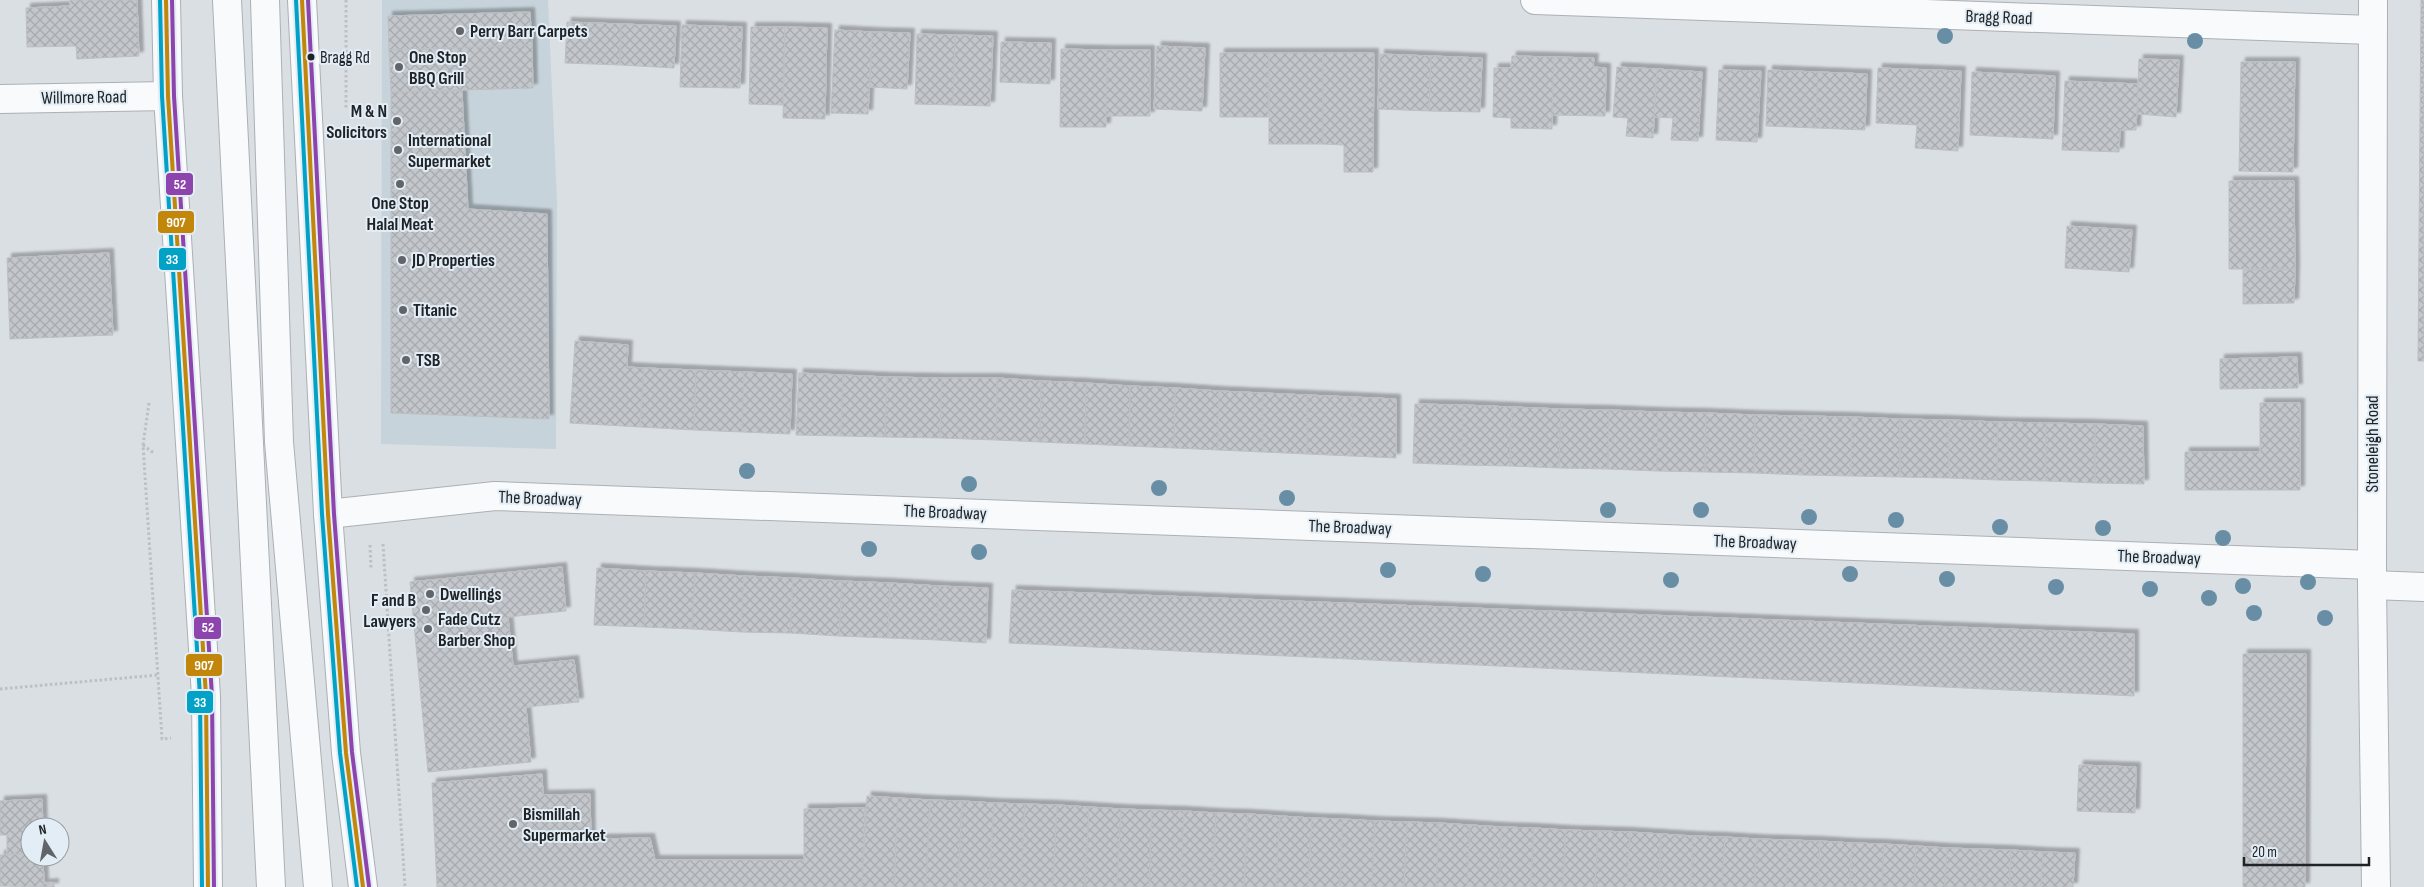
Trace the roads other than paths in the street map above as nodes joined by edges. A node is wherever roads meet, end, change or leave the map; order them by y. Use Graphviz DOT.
graph roads {
  1 [pos="166,0"];
  2 [pos="227,0"];
  3 [pos="265,0"];
  4 [pos="302,0"];
  5 [pos="1535,0"];
  6 [pos="2373,0"];
  7 [pos="2372,30"];
  8 [pos="168,96"];
  9 [pos="0,99"];
  10 [pos="328,514"];
  11 [pos="2372,575"];
  12 [pos="2424,587"];
  13 [pos="208,887"];
  14 [pos="272,887"];
  15 [pos="318,887"];
  16 [pos="363,887"];
  17 [pos="2376,887"];
  1 -- 8 [label="main road"];
  2 -- 14 [label="main road"];
  3 -- 15 [label="main road"];
  4 -- 10 [label="main road"];
  5 -- 7 [label="main road, Bragg Road"];
  6 -- 7 [label="main road, Stoneleigh Road"];
  7 -- 11 [label="main road, Stoneleigh Road"];
  8 -- 9 [label="main road, Willmore Road"];
  8 -- 13 [label="main road"];
  10 -- 11 [label="main road, The Broadway"];
  10 -- 16 [label="main road"];
  11 -- 12 [label="main road, The Broadway"];
  11 -- 17 [label="main road, Stoneleigh Road"];
}
